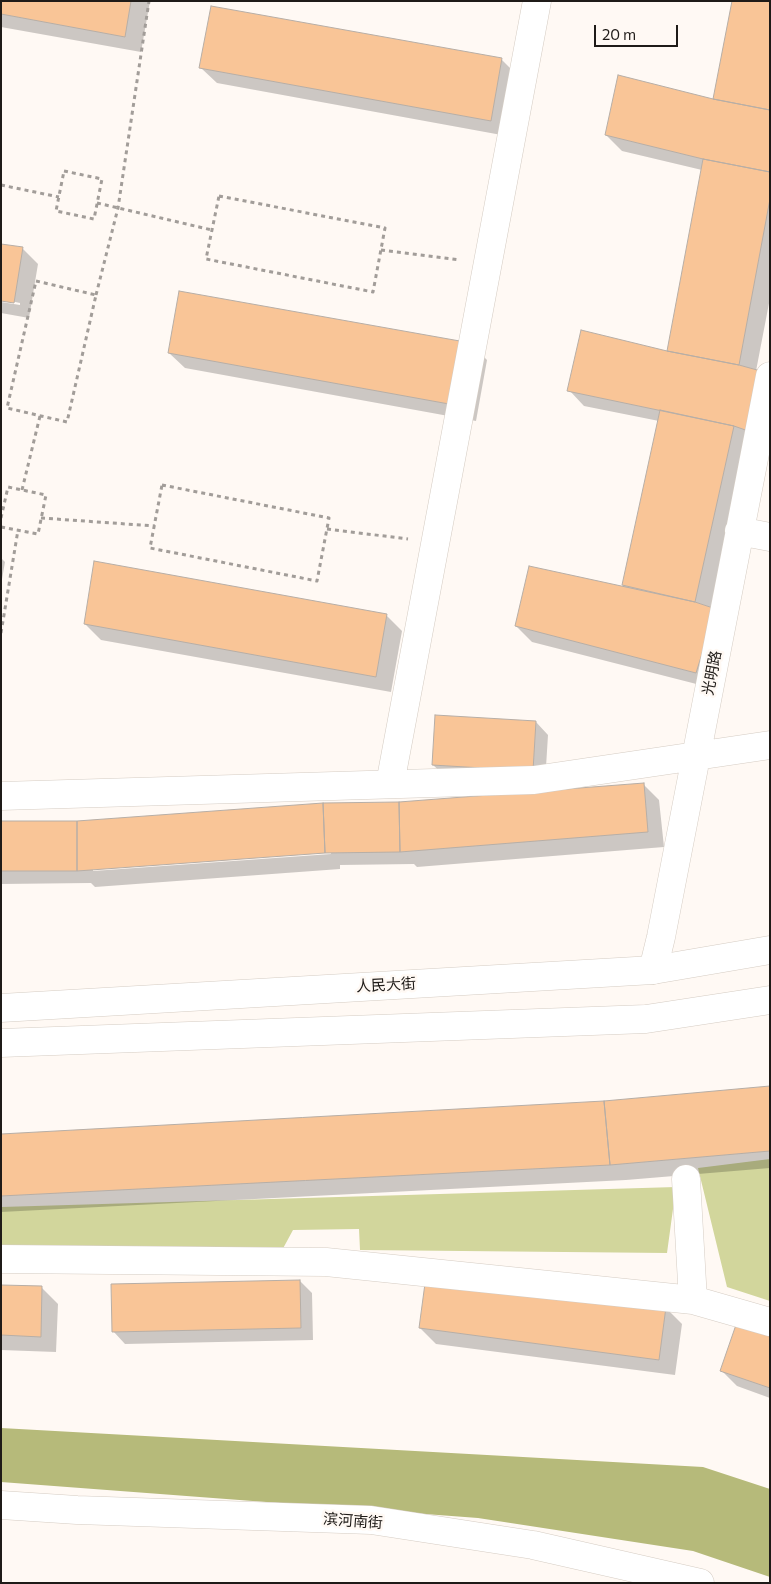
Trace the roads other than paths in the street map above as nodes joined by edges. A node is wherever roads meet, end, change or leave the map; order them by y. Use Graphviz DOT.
graph roads {
  1 [pos="536,1"];
  2 [pos="770,376"];
  3 [pos="739,532"];
  4 [pos="770,537"];
  5 [pos="770,745"];
  6 [pos="696,756"];
  7 [pos="390,784"];
  8 [pos="1,796"];
  9 [pos="770,950"];
  10 [pos="653,970"];
  11 [pos="770,1000"];
  12 [pos="1,1008"];
  13 [pos="1,1043"];
  14 [pos="686,1179"];
  15 [pos="1,1259"];
  16 [pos="692,1300"];
  17 [pos="770,1322"];
  18 [pos="1,1505"];
  19 [pos="700,1583"];
  1 -- 7 [label="street"];
  2 -- 3 [label="street, 光明路"];
  3 -- 4 [label="street"];
  3 -- 6 [label="street, 光明路"];
  5 -- 6 [label="street"];
  6 -- 7 [label="street"];
  6 -- 10 [label="street, 光明路"];
  7 -- 8 [label="street"];
  9 -- 10 [label="street, 人民大街"];
  10 -- 12 [label="street, 人民大街"];
  11 -- 13 [label="street"];
  14 -- 16 [label="street"];
  15 -- 16 [label="street"];
  16 -- 17 [label="street"];
  18 -- 19 [label="street, 滨河南街"];
}
